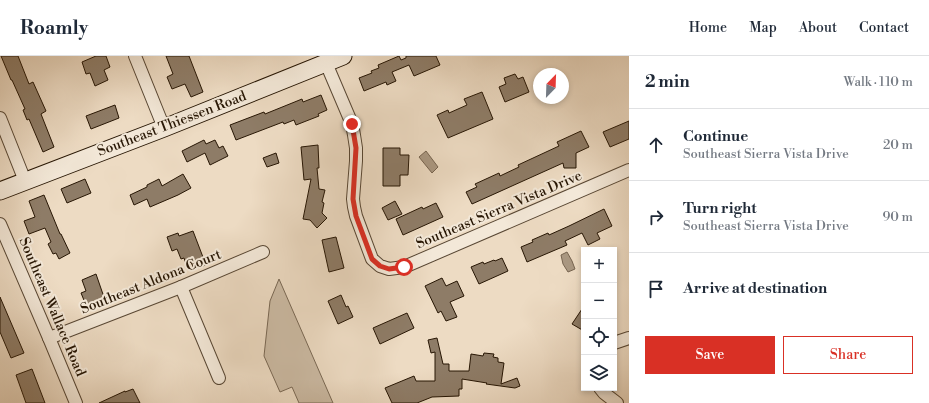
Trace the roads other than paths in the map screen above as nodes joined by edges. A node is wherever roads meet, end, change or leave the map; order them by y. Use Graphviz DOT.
graph roads {
  1 [pos="135,56"];
  2 [pos="344,56"];
  3 [pos="326,63"];
  4 [pos="0,118"];
  5 [pos="164,128"];
  6 [pos="629,170"];
  7 [pos="25,181"];
  8 [pos="0,190"];
  9 [pos="0,224"];
  10 [pos="263,252"];
  11 [pos="181,287"];
  12 [pos="49,338"];
  13 [pos="629,338"];
  14 [pos="617,342"];
  15 [pos="219,378"];
  16 [pos="602,391"];
  17 [pos="76,403"];
  18 [pos="617,403"];
  1 -- 5 [label="street"];
  2 -- 3 [label="main road, Southeast Thiessen Road"];
  3 -- 5 [label="main road, Southeast Thiessen Road"];
  3 -- 6 [label="street, Southeast Sierra Vista Drive"];
  4 -- 7 [label="street"];
  5 -- 7 [label="main road, Southeast Thiessen Road"];
  7 -- 8 [label="main road, Southeast Thiessen Road"];
  9 -- 12 [label="street, Southeast Wallace Road"];
  10 -- 11 [label="street, Southeast Aldona Court"];
  11 -- 12 [label="street, Southeast Aldona Court"];
  11 -- 15 [label="street"];
  12 -- 17 [label="street, Southeast Wallace Road"];
  13 -- 14 [label="street"];
  16 -- 18 [label="street"];
}
